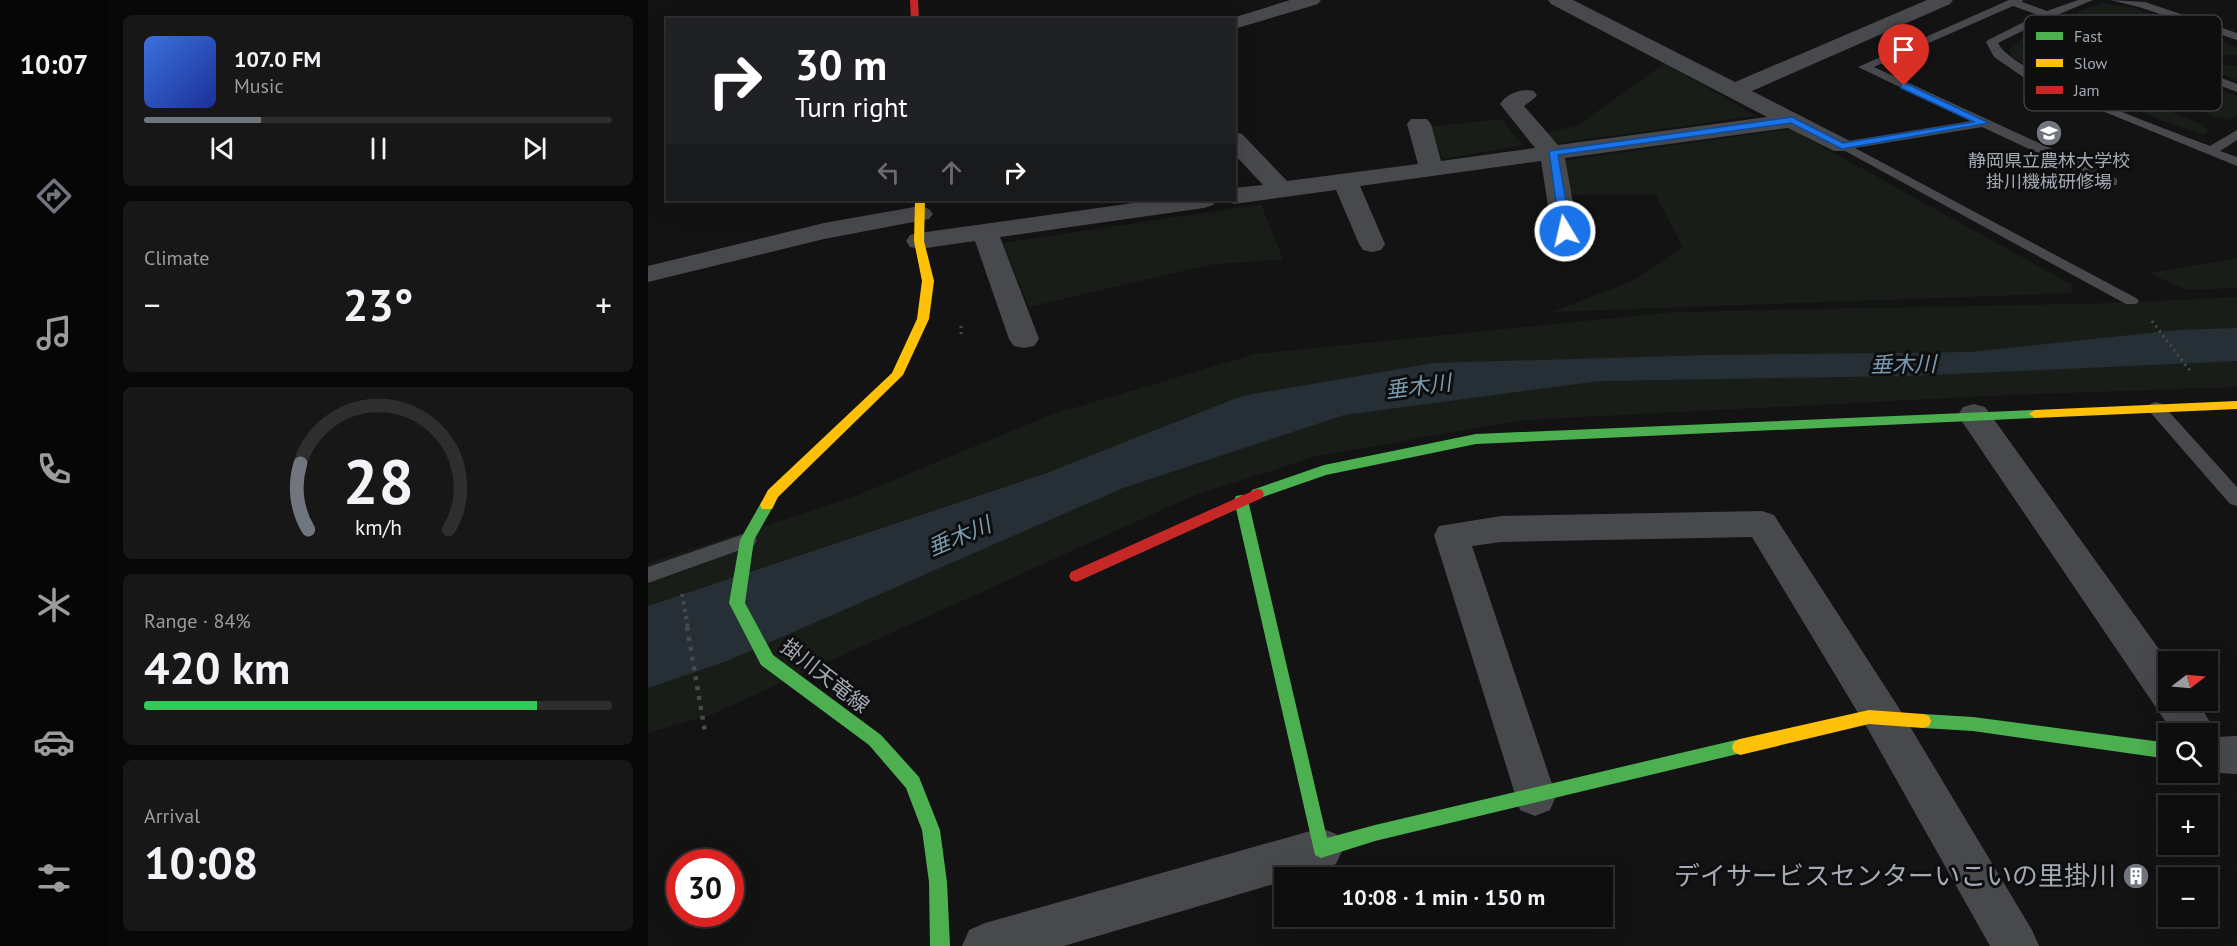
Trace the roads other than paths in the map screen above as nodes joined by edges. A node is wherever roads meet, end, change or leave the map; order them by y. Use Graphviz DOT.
graph roads {
  1 [pos="914,0"];
  2 [pos="1311,0"];
  3 [pos="1558,0"];
  4 [pos="1943,0"];
  5 [pos="2088,0"];
  6 [pos="2115,0"];
  7 [pos="2016,1"];
  8 [pos="2187,7"];
  9 [pos="2047,15"];
  10 [pos="2174,15"];
  11 [pos="2209,15"];
  12 [pos="915,18"];
  13 [pos="2222,20"];
  14 [pos="1236,22"];
  15 [pos="2237,25"];
  16 [pos="2024,26"];
  17 [pos="2222,32"];
  18 [pos="2237,37"];
  19 [pos="2024,72"];
  20 [pos="2222,82"];
  21 [pos="2237,88"];
  22 [pos="1734,91"];
  23 [pos="1526,96"];
  24 [pos="2112,111"];
  25 [pos="1792,120"];
  26 [pos="1984,123"];
  27 [pos="1419,124"];
  28 [pos="2237,134"];
  29 [pos="1262,138"];
  30 [pos="1236,141"];
  31 [pos="1842,146"];
  32 [pos="2211,152"];
  33 [pos="1552,153"];
  34 [pos="2237,162"];
  35 [pos="1257,163"];
  36 [pos="1432,170"];
  37 [pos="1345,182"];
  38 [pos="2112,182"];
  39 [pos="1281,190"];
  40 [pos="1236,196"];
  41 [pos="1197,201"];
  42 [pos="920,207"];
  43 [pos="1565,231"];
  44 [pos="985,232"];
  45 [pos="919,241"];
  46 [pos="1372,244"];
  47 [pos="648,274"];
  48 [pos="2131,301"];
  49 [pos="1024,339"];
  50 [pos="2237,405"];
  51 [pos="2156,408"];
  52 [pos="1974,415"];
  53 [pos="2237,499"];
  54 [pos="1242,500"];
  55 [pos="746,543"];
  56 [pos="648,575"];
  57 [pos="1076,576"];
  58 [pos="2158,678"];
  59 [pos="2183,711"];
  60 [pos="1882,718"];
  61 [pos="2192,723"];
  62 [pos="2158,749"];
  63 [pos="1535,796"];
  64 [pos="1321,849"];
  65 [pos="940,946"];
  66 [pos="985,946"];
  67 [pos="2016,946"];
  1 -- 12 [label="street"];
  2 -- 14 [label="street"];
  3 -- 22 [label="street"];
  4 -- 22 [label="street"];
  5 -- 9 [label="lane"];
  6 -- 10 [label="lane"];
  7 -- 9 [label="lane"];
  7 -- 26 [label="lane"];
  8 -- 11 [label="lane"];
  13 -- 15 [label="lane"];
  16 -- 19 [label="lane"];
  17 -- 18 [label="lane"];
  20 -- 21 [label="lane"];
  22 -- 25 [label="street"];
  23 -- 33 [label="street"];
  24 -- 32 [label="lane"];
  25 -- 31 [label="street"];
  25 -- 33 [label="street"];
  26 -- 31 [label="lane"];
  26 -- 38 [label="lane"];
  27 -- 36 [label="street"];
  28 -- 32 [label="lane"];
  29 -- 35 [label="street"];
  30 -- 35 [label="street"];
  31 -- 48 [label="lane"];
  32 -- 34 [label="lane"];
  33 -- 36 [label="street"];
  33 -- 43 [label="street"];
  35 -- 39 [label="street"];
  36 -- 37 [label="street"];
  37 -- 39 [label="street"];
  37 -- 46 [label="street"];
  39 -- 40 [label="street"];
  41 -- 44 [label="street"];
  42 -- 45 [label="street, 掛川天竜線"];
  42 -- 47 [label="street"];
  44 -- 45 [label="street"];
  44 -- 49 [label="street"];
  45 -- 55 [label="street, 掛川天竜線"];
  50 -- 51 [label="street"];
  51 -- 52 [label="street"];
  51 -- 53 [label="lane"];
  52 -- 54 [label="street"];
  52 -- 58 [label="street"];
  54 -- 57 [label="street"];
  54 -- 64 [label="street"];
  55 -- 56 [label="lane"];
  55 -- 65 [label="street, 掛川天竜線"];
  59 -- 61 [label="street"];
  60 -- 62 [label="street"];
  60 -- 63 [label="street"];
  60 -- 63 [label="street"];
  60 -- 67 [label="street"];
  63 -- 64 [label="street"];
  64 -- 66 [label="street"];
}
